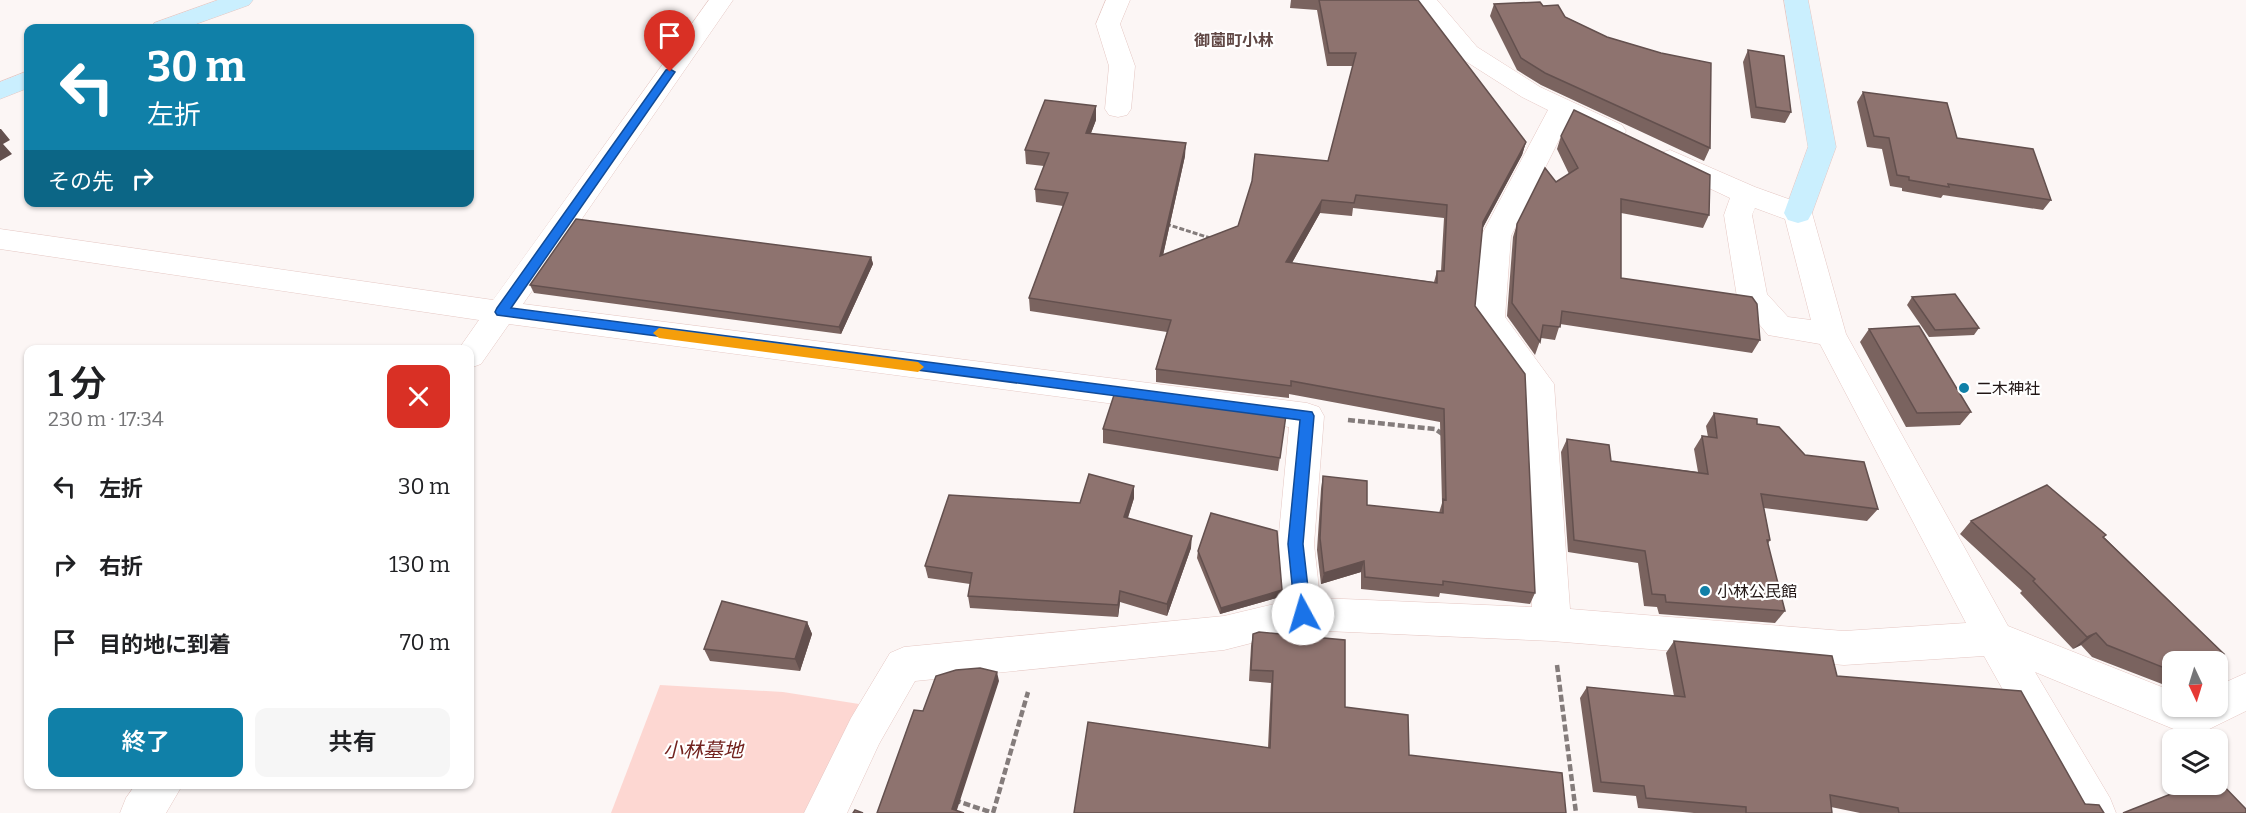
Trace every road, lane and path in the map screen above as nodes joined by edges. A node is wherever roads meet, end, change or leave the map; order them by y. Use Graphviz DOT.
graph roads {
  1 [pos="241,0"];
  2 [pos="721,0"];
  3 [pos="1118,0"];
  4 [pos="1424,0"];
  5 [pos="1796,0"];
  6 [pos="174,24"];
  7 [pos="24,81"];
  8 [pos="0,91"];
  9 [pos="1563,107"];
  10 [pos="1118,109"];
  11 [pos="1745,194"];
  12 [pos="1798,213"];
  13 [pos="1162,223"];
  14 [pos="0,239"];
  15 [pos="1219,241"];
  16 [pos="502,312"];
  17 [pos="1830,334"];
  18 [pos="474,350"];
  19 [pos="1307,416"];
  20 [pos="1454,440"];
  21 [pos="1303,614"];
  22 [pos="1552,624"];
  23 [pos="1994,638"];
  24 [pos="1040,650"];
  25 [pos="2246,691"];
  26 [pos="2228,700"];
  27 [pos="2162,706"];
  28 [pos="158,789"];
  29 [pos="949,798"];
  30 [pos="141,813"];
  31 [pos="825,813"];
  32 [pos="993,813"];
  33 [pos="1576,813"];
  34 [pos="2095,813"];
  1 -- 6 [label="street"];
  2 -- 16 [label="street"];
  3 -- 10 [label="street"];
  4 -- 9 [label="street"];
  5 -- 12 [label="street"];
  7 -- 8 [label="street"];
  9 -- 11 [label="street"];
  9 -- 22 [label="street"];
  11 -- 12 [label="street"];
  11 -- 17 [label="street"];
  12 -- 17 [label="street"];
  13 -- 15 [label="path"];
  14 -- 16 [label="street"];
  16 -- 18 [label="street"];
  16 -- 19 [label="street"];
  17 -- 23 [label="street"];
  19 -- 20 [label="path"];
  19 -- 21 [label="street"];
  21 -- 22 [label="street"];
  21 -- 24 [label="street"];
  22 -- 23 [label="street"];
  22 -- 33 [label="path"];
  23 -- 27 [label="street"];
  23 -- 34 [label="street"];
  24 -- 31 [label="street"];
  24 -- 32 [label="path"];
  25 -- 26 [label="street"];
  28 -- 30 [label="street"];
  29 -- 32 [label="path"];
}
